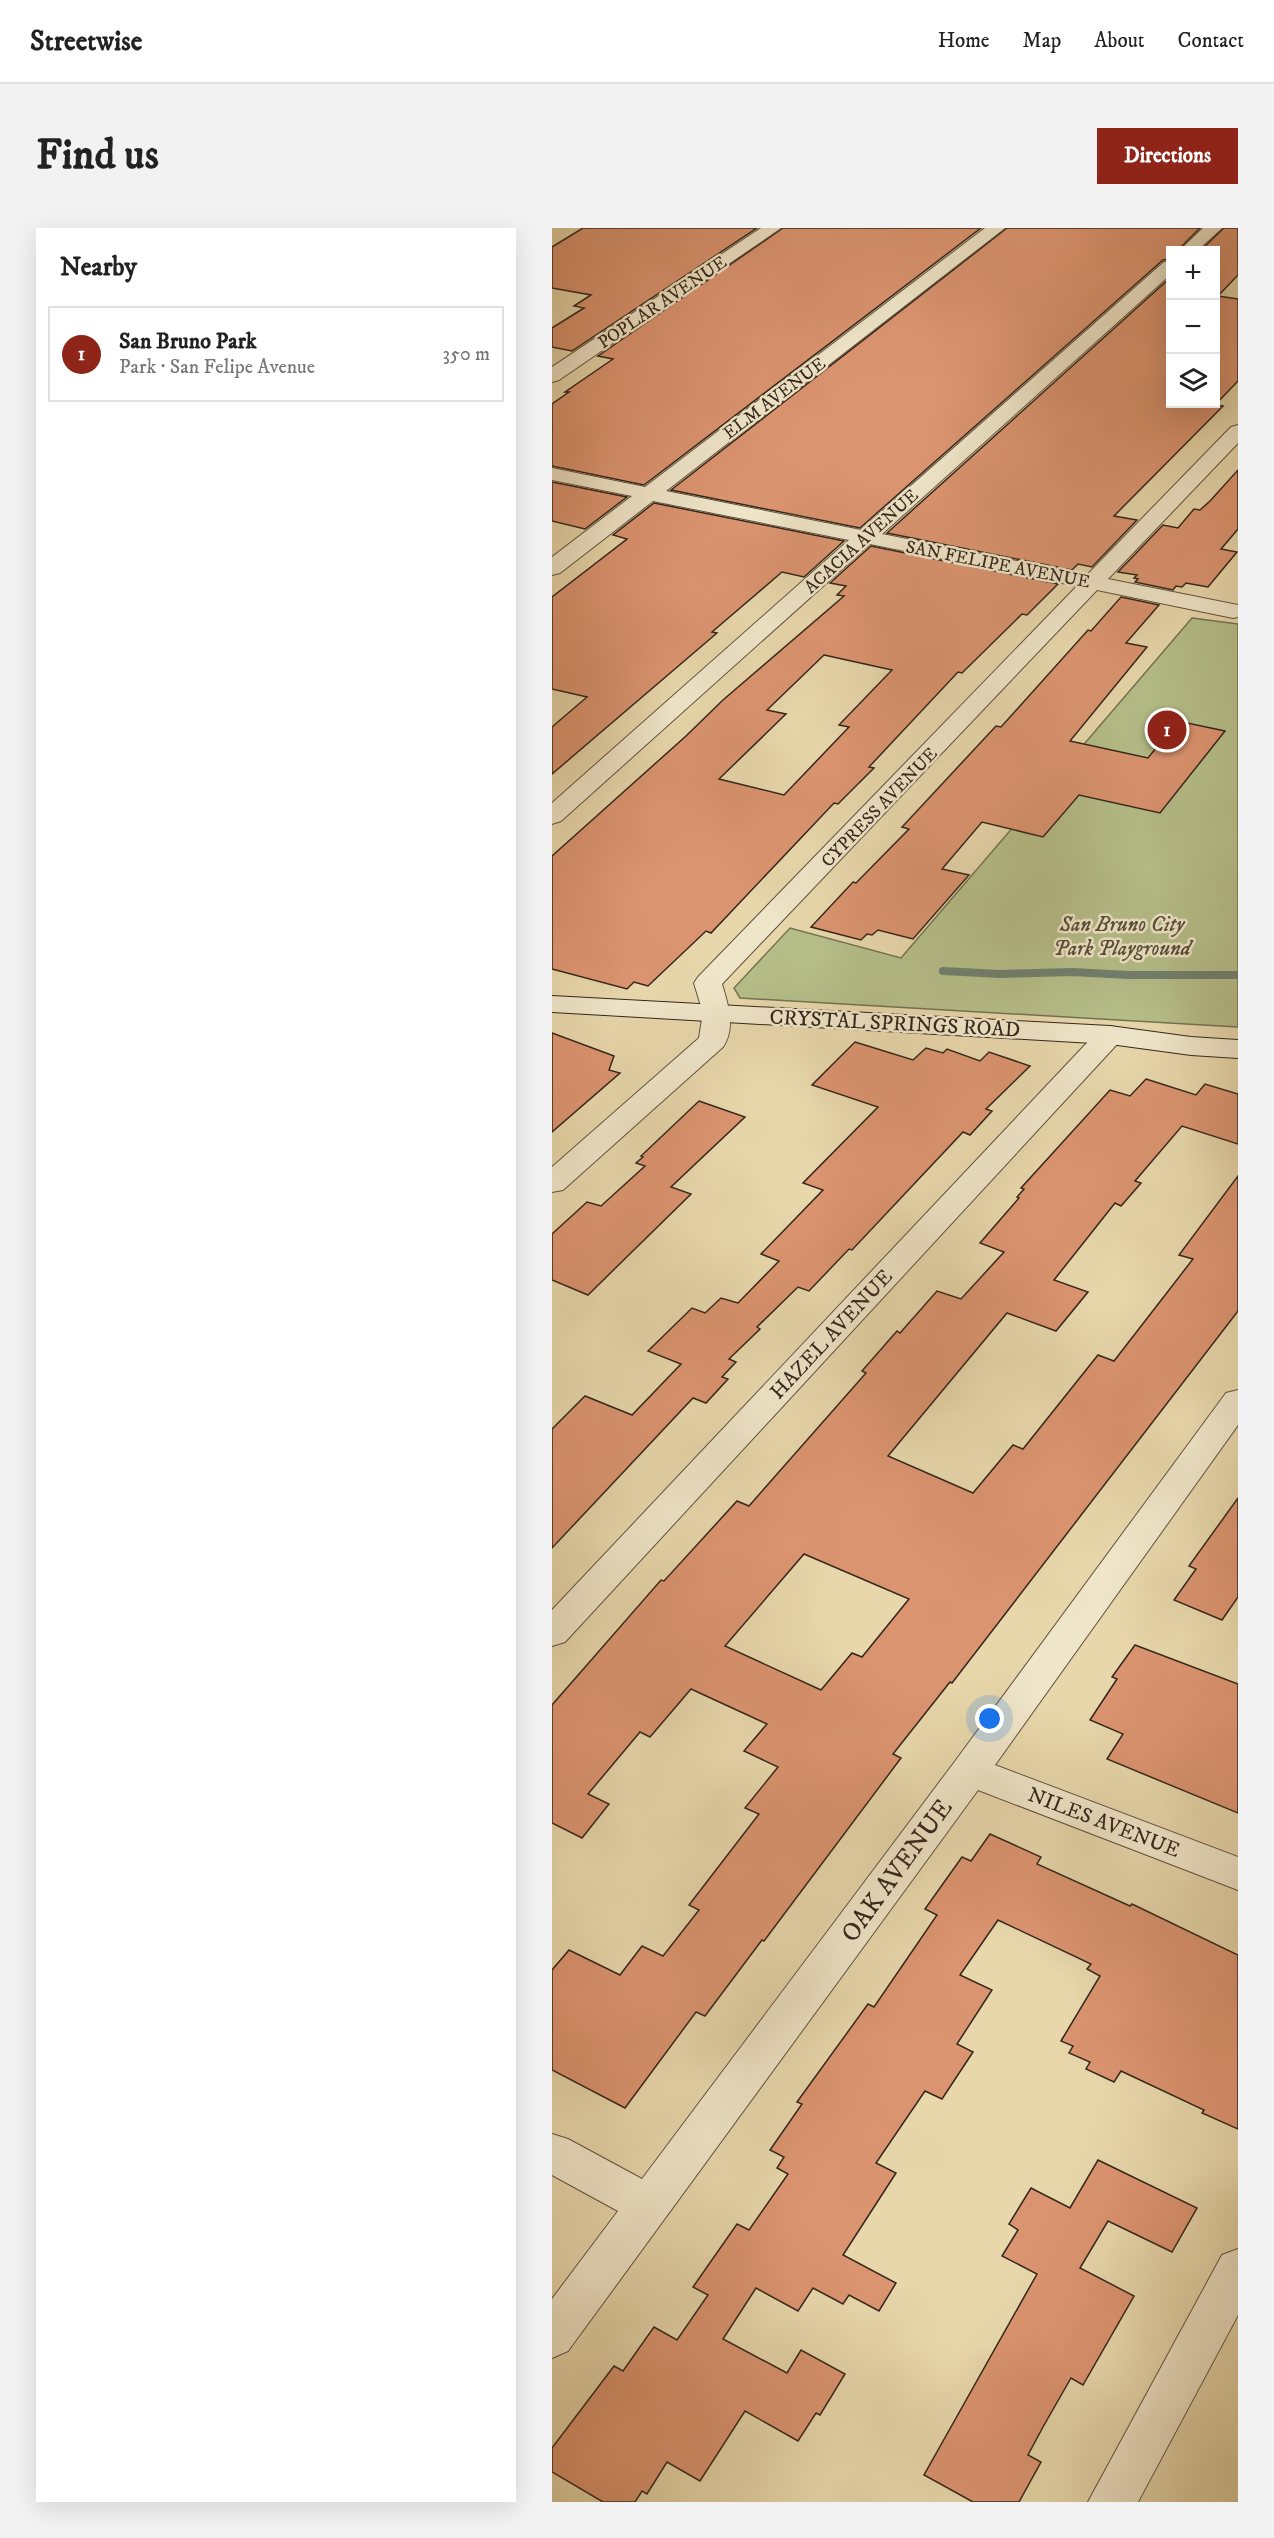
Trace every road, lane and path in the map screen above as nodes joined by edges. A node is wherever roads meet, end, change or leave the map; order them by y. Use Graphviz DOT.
graph roads {
  1 [pos="772,228"];
  2 [pos="996,228"];
  3 [pos="1213,228"];
  4 [pos="1193,246"];
  5 [pos="1166,270"];
  6 [pos="552,376"];
  7 [pos="1238,431"];
  8 [pos="552,474"];
  9 [pos="650,494"];
  10 [pos="866,537"];
  11 [pos="552,568"];
  12 [pos="1094,584"];
  13 [pos="1233,612"];
  14 [pos="552,816"];
  15 [pos="552,1004"];
  16 [pos="717,1013"];
  17 [pos="1110,1035"];
  18 [pos="1238,1049"];
  19 [pos="552,1183"];
  20 [pos="1238,1401"];
  21 [pos="552,1633"];
  22 [pos="970,1771"];
  23 [pos="1238,1874"];
  24 [pos="552,2153"];
  25 [pos="649,2206"];
  26 [pos="1238,2270"];
  27 [pos="552,2336"];
  28 [pos="1112,2502"];
  1 -- 6 [label="street, POPLAR AVENUE"];
  2 -- 9 [label="street, ELM AVENUE"];
  3 -- 4 [label="street"];
  5 -- 10 [label="street, ACACIA AVENUE"];
  7 -- 12 [label="street, CYPRESS AVENUE"];
  8 -- 9 [label="street, SAN FELIPE AVENUE"];
  9 -- 10 [label="street, SAN FELIPE AVENUE"];
  9 -- 11 [label="street, ELM AVENUE"];
  10 -- 12 [label="street, SAN FELIPE AVENUE"];
  10 -- 14 [label="street, ACACIA AVENUE"];
  12 -- 13 [label="street, SAN FELIPE AVENUE"];
  12 -- 16 [label="street, CYPRESS AVENUE"];
  15 -- 16 [label="street, CRYSTAL SPRINGS ROAD"];
  16 -- 17 [label="street, CRYSTAL SPRINGS ROAD"];
  16 -- 19 [label="street, CYPRESS AVENUE"];
  17 -- 18 [label="street, CRYSTAL SPRINGS ROAD"];
  17 -- 21 [label="street, HAZEL AVENUE"];
  20 -- 22 [label="street, OAK AVENUE"];
  22 -- 23 [label="street, NILES AVENUE"];
  22 -- 25 [label="street, OAK AVENUE"];
  24 -- 25 [label="street"];
  25 -- 27 [label="street, OAK AVENUE"];
  26 -- 28 [label="street"];
}
